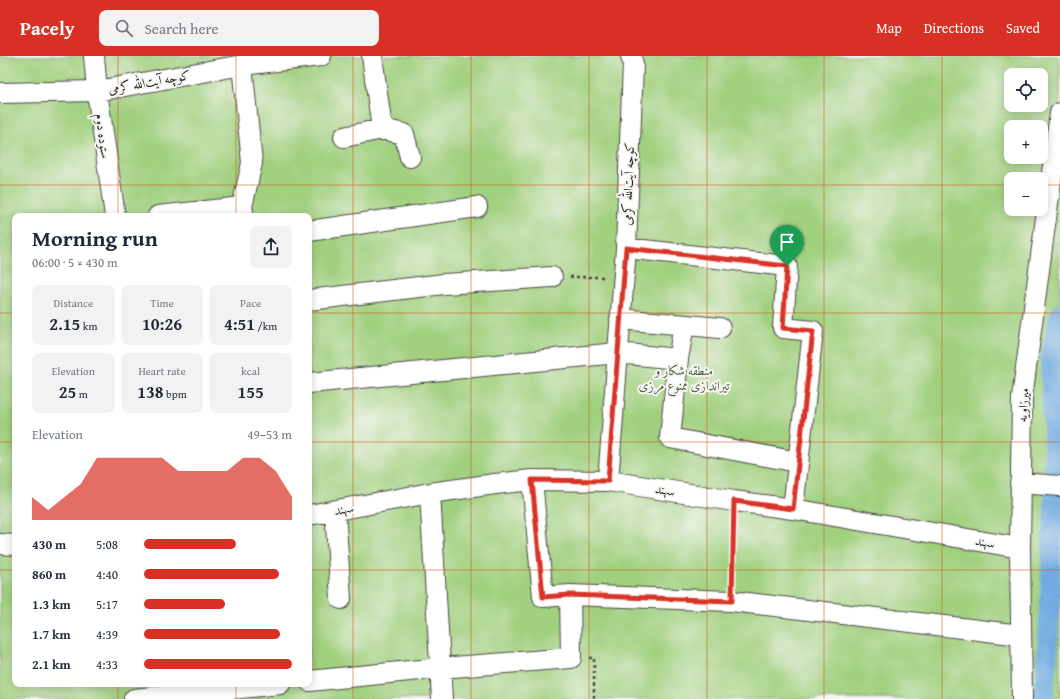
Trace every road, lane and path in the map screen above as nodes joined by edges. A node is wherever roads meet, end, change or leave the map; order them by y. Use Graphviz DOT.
graph roads {
  1 [pos="94,56"];
  2 [pos="321,56"];
  3 [pos="372,56"];
  4 [pos="631,56"];
  5 [pos="242,66"];
  6 [pos="97,91"];
  7 [pos="0,93"];
  8 [pos="1060,113"];
  9 [pos="382,129"];
  10 [pos="344,137"];
  11 [pos="410,156"];
  12 [pos="477,207"];
  13 [pos="243,211"];
  14 [pos="115,213"];
  15 [pos="209,213"];
  16 [pos="312,231"];
  17 [pos="626,248"];
  18 [pos="552,277"];
  19 [pos="623,277"];
  20 [pos="312,300"];
  21 [pos="620,319"];
  22 [pos="684,325"];
  23 [pos="720,328"];
  24 [pos="617,353"];
  25 [pos="678,359"];
  26 [pos="312,384"];
  27 [pos="798,462"];
  28 [pos="532,480"];
  29 [pos="608,481"];
  30 [pos="1029,484"];
  31 [pos="1060,486"];
  32 [pos="430,493"];
  33 [pos="734,501"];
  34 [pos="793,509"];
  35 [pos="335,511"];
  36 [pos="312,515"];
  37 [pos="0,544"];
  38 [pos="12,545"];
  39 [pos="1020,548"];
  40 [pos="570,595"];
  41 [pos="341,599"];
  42 [pos="732,601"];
  43 [pos="1021,635"];
  44 [pos="571,658"];
  45 [pos="440,668"];
  46 [pos="312,681"];
  47 [pos="241,687"];
  48 [pos="177,692"];
  49 [pos="134,699"];
  50 [pos="442,699"];
  51 [pos="594,699"];
  52 [pos="1022,699"];
  1 -- 6 [label="street, ستوده دوم"];
  2 -- 5 [label="street, کوچه آیت‌الله کرمی"];
  3 -- 9 [label="street"];
  4 -- 17 [label="street, کوچه آیت‌الله کرمی"];
  5 -- 6 [label="street, کوچه آیت‌الله کرمی"];
  5 -- 13 [label="street"];
  6 -- 7 [label="street, کوچه آیت‌الله کرمی"];
  6 -- 14 [label="street, ستوده دوم"];
  8 -- 30 [label="street, میرزاویه"];
  9 -- 10 [label="street"];
  9 -- 11 [label="street"];
  12 -- 16 [label="street"];
  13 -- 15 [label="street"];
  17 -- 19 [label="street, کوچه آیت‌الله کرمی"];
  17 -- 27 [label="street"];
  18 -- 19 [label="path"];
  18 -- 20 [label="street"];
  19 -- 21 [label="street, کوچه آیت‌الله کرمی"];
  21 -- 22 [label="street"];
  21 -- 24 [label="street, کوچه آیت‌الله کرمی"];
  22 -- 23 [label="street"];
  22 -- 25 [label="street"];
  24 -- 25 [label="street"];
  24 -- 26 [label="street"];
  24 -- 29 [label="street, کوچه آیت‌الله کرمی"];
  25 -- 27 [label="street"];
  27 -- 34 [label="street"];
  28 -- 29 [label="street, سهند"];
  28 -- 32 [label="street, سهند"];
  28 -- 40 [label="street"];
  29 -- 33 [label="street, سهند"];
  30 -- 31 [label="street"];
  30 -- 39 [label="street, میرزاویه"];
  32 -- 35 [label="street, سهند"];
  32 -- 45 [label="street"];
  33 -- 34 [label="street, سهند"];
  33 -- 42 [label="path"];
  34 -- 39 [label="street, سهند"];
  35 -- 36 [label="street, سهند"];
  35 -- 41 [label="street"];
  37 -- 38 [label="street"];
  39 -- 43 [label="street, میرزاویه"];
  40 -- 42 [label="street"];
  40 -- 44 [label="street"];
  42 -- 43 [label="street"];
  43 -- 52 [label="street, میرزاویه"];
  44 -- 45 [label="street"];
  44 -- 51 [label="path"];
  45 -- 46 [label="street"];
  45 -- 50 [label="street"];
  47 -- 48 [label="street"];
  48 -- 49 [label="street"];
}
